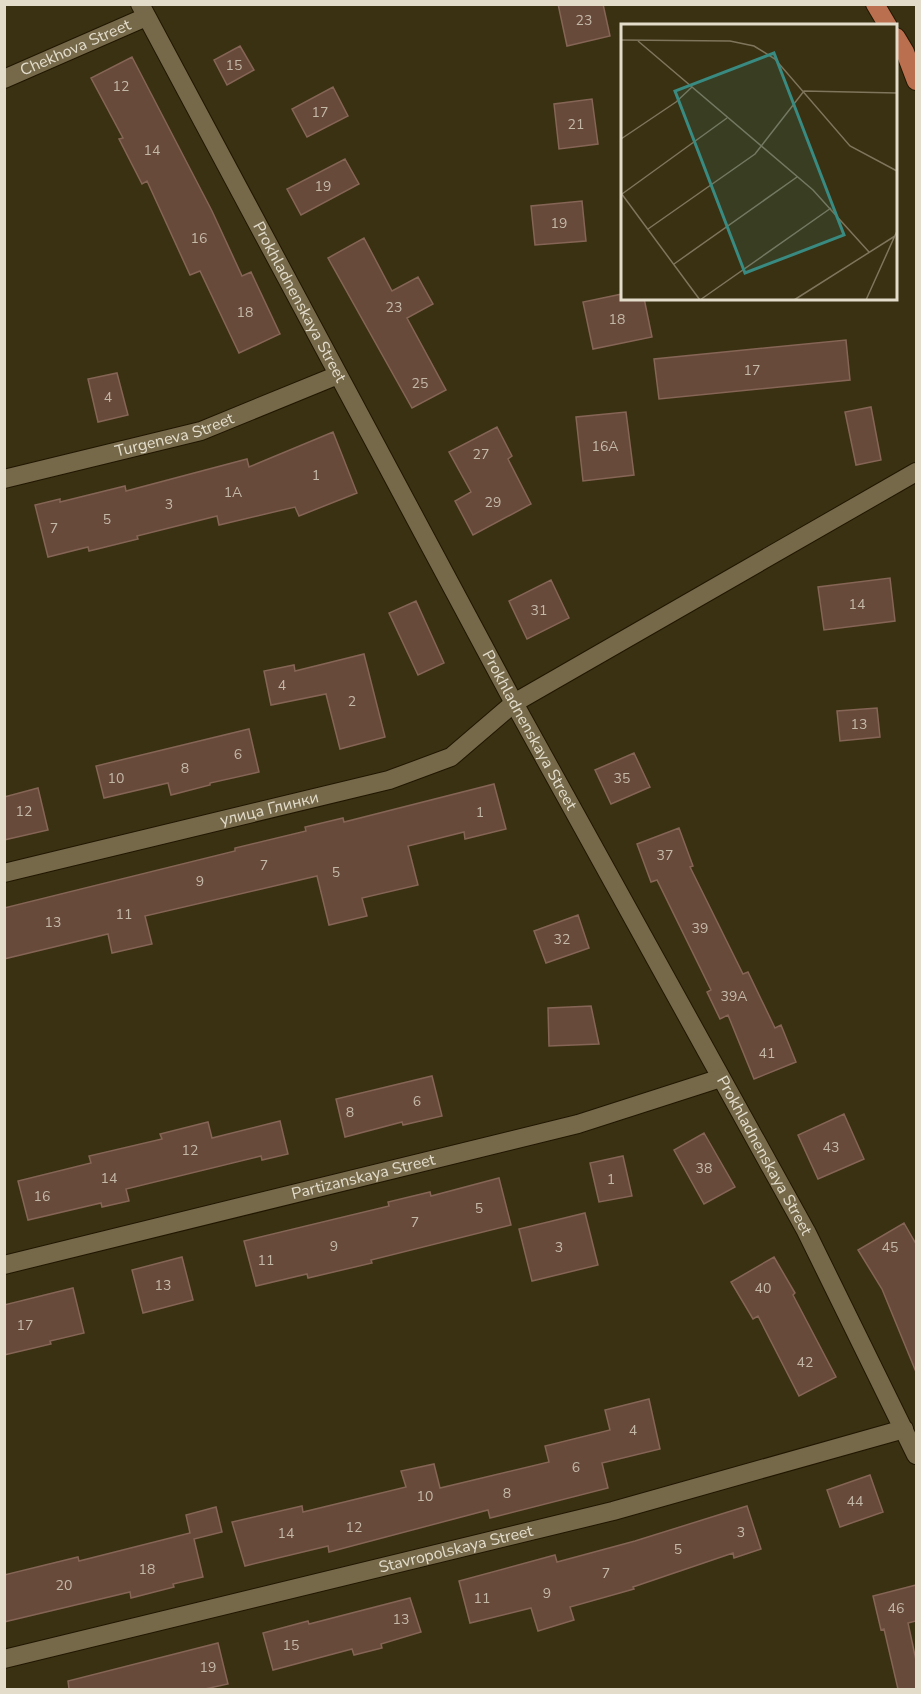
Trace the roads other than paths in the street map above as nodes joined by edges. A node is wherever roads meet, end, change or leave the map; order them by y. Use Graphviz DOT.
graph roads {
  1 [pos="874,4"];
  2 [pos="143,11"];
  3 [pos="887,24"];
  4 [pos="897,39"];
  5 [pos="4,79"];
  6 [pos="916,81"];
  7 [pos="338,375"];
  8 [pos="916,472"];
  9 [pos="4,479"];
  10 [pos="514,703"];
  11 [pos="4,873"];
  12 [pos="721,1078"];
  13 [pos="4,1265"];
  14 [pos="904,1429"];
  15 [pos="916,1455"];
  16 [pos="4,1659"];
  1 -- 3 [label="main road"];
  2 -- 5 [label="street, Chekhova Street"];
  2 -- 7 [label="street, Prokhladnenskaya Street"];
  4 -- 6 [label="main road"];
  7 -- 9 [label="street, Turgeneva Street"];
  7 -- 10 [label="street, Prokhladnenskaya Street"];
  8 -- 10 [label="street, улица Глинки"];
  10 -- 11 [label="street, улица Глинки"];
  10 -- 12 [label="street, Prokhladnenskaya Street"];
  12 -- 13 [label="street, Partizanskaya Street"];
  12 -- 14 [label="street, Prokhladnenskaya Street"];
  14 -- 15 [label="street, Prokhladnenskaya Street"];
  14 -- 16 [label="street, Stavropolskaya Street"];
}
